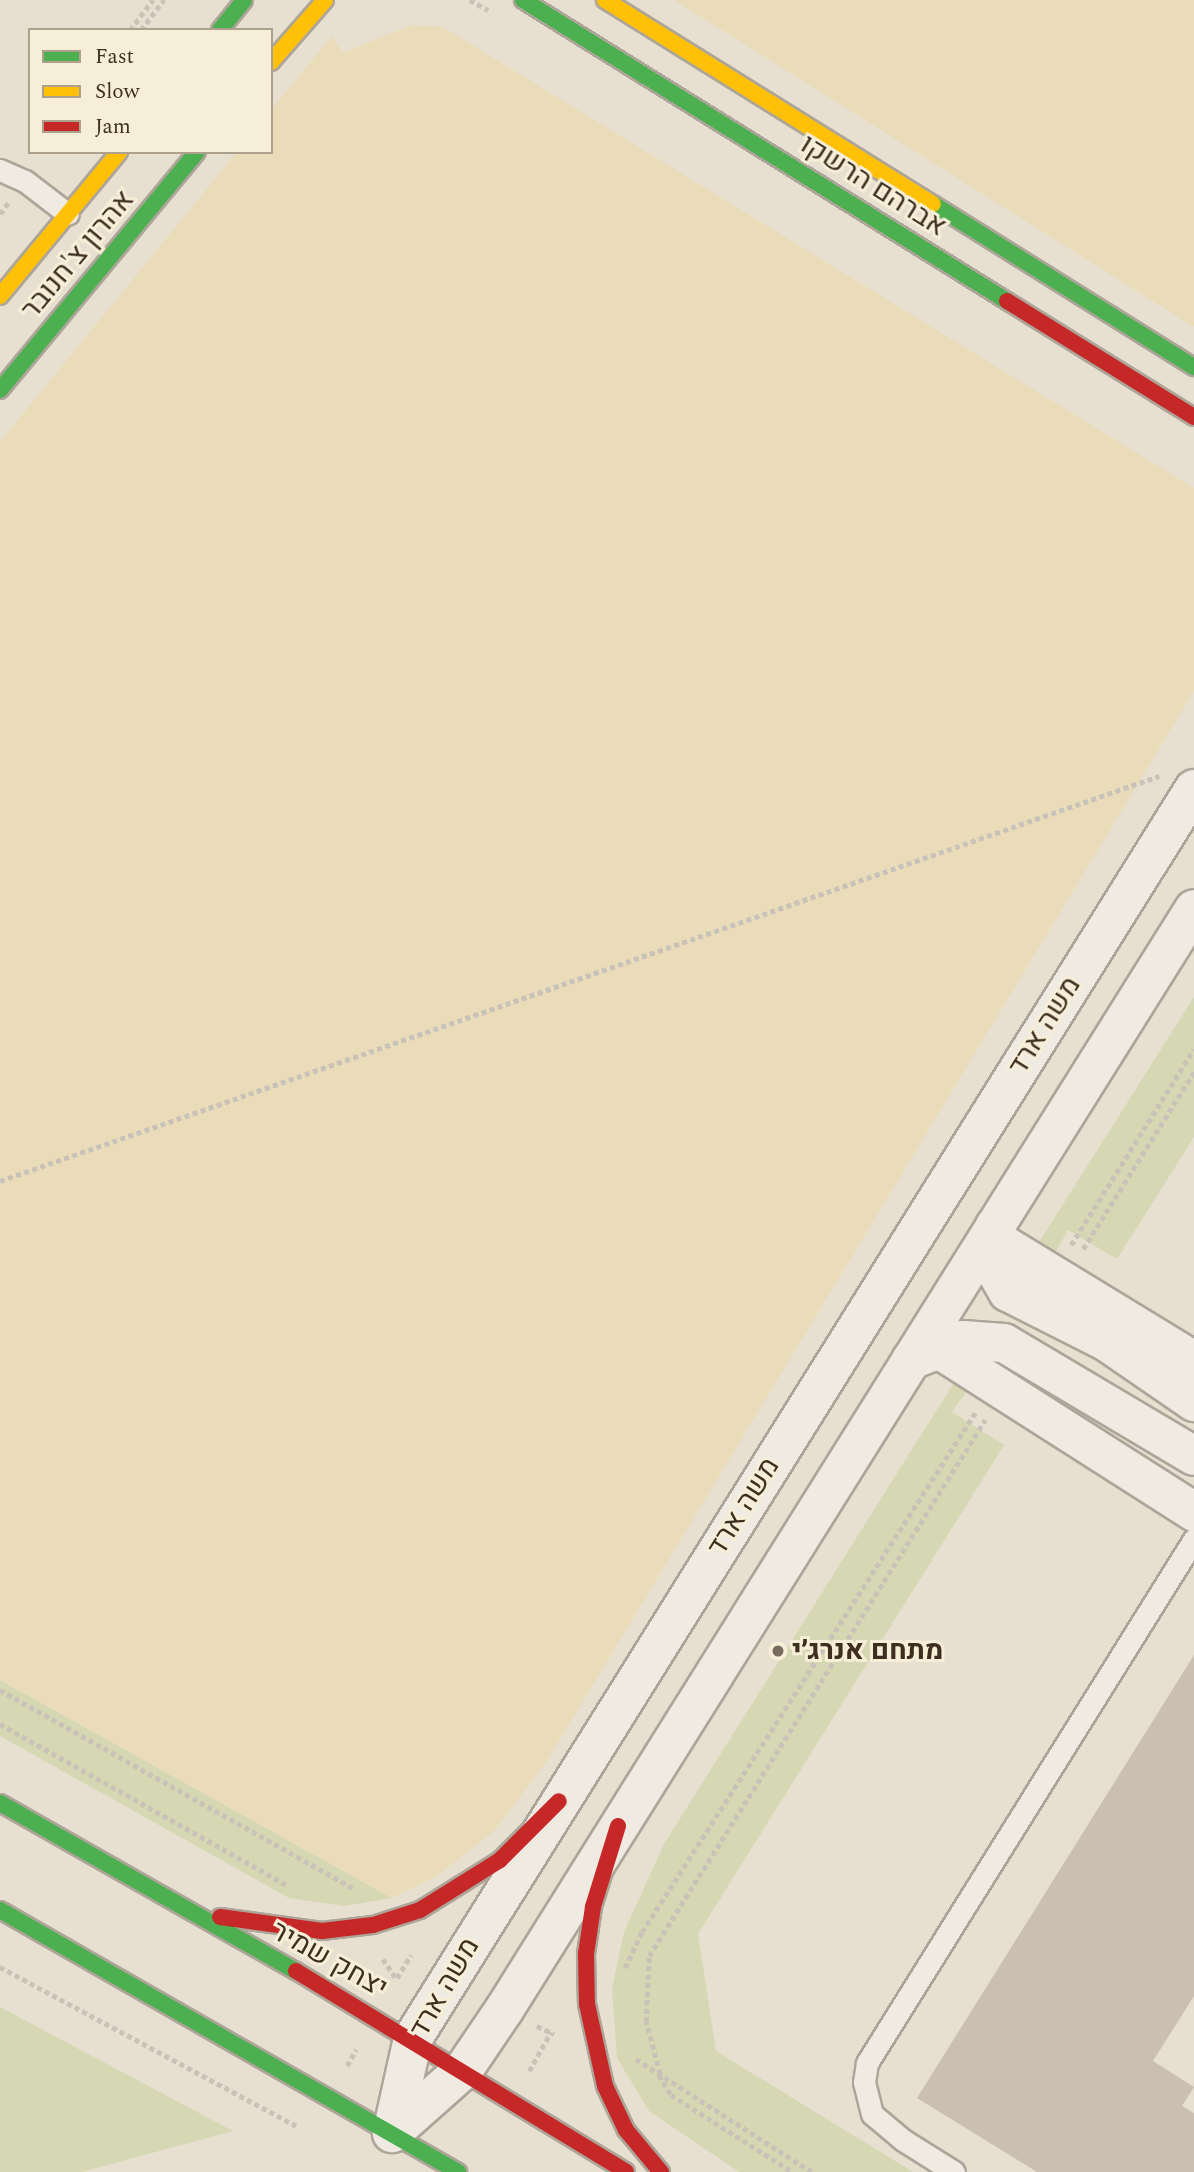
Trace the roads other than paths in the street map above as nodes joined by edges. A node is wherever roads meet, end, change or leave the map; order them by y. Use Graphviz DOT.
graph roads {
  1 [pos="244,0"];
  2 [pos="326,0"];
  3 [pos="523,0"];
  4 [pos="605,0"];
  5 [pos="222,28"];
  6 [pos="273,60"];
  7 [pos="116,154"];
  8 [pos="195,154"];
  9 [pos="0,170"];
  10 [pos="68,214"];
  11 [pos="0,296"];
  12 [pos="1194,367"];
  13 [pos="0,390"];
  14 [pos="1194,417"];
  15 [pos="1181,781"];
  16 [pos="1194,909"];
  17 [pos="994,1230"];
  18 [pos="924,1354"];
  19 [pos="1194,1361"];
  20 [pos="1194,1402"];
  21 [pos="1194,1456"];
  22 [pos="1194,1512"];
  23 [pos="1194,1539"];
  24 [pos="559,1801"];
  25 [pos="0,1803"];
  26 [pos="618,1826"];
  27 [pos="178,1906"];
  28 [pos="0,1910"];
  29 [pos="412,2038"];
  30 [pos="464,2068"];
  31 [pos="392,2133"];
  32 [pos="458,2172"];
  33 [pos="626,2172"];
  34 [pos="661,2172"];
  35 [pos="954,2172"];
  1 -- 5 [label="street"];
  2 -- 6 [label="street"];
  3 -- 14 [label="street, אברהם הרשקו"];
  4 -- 12 [label="street, אברהם הרשקו"];
  7 -- 10 [label="street, אהרון צ'חנובר"];
  8 -- 13 [label="street, אהרון צ'חנובר"];
  9 -- 10 [label="lane"];
  10 -- 11 [label="street, אהרון צ'חנובר"];
  15 -- 24 [label="street, משה ארד"];
  16 -- 17 [label="street, משה ארד"];
  17 -- 18 [label="street, משה ארד"];
  17 -- 19 [label="street"];
  17 -- 20 [label="street"];
  18 -- 21 [label="street"];
  18 -- 22 [label="street"];
  18 -- 26 [label="street, משה ארד"];
  23 -- 35 [label="lane"];
  24 -- 27 [label="street"];
  24 -- 29 [label="street, משה ארד"];
  25 -- 27 [label="street, יצחק שמיר"];
  26 -- 30 [label="street, משה ארד"];
  26 -- 34 [label="street"];
  27 -- 29 [label="street, יצחק שמיר"];
  28 -- 31 [label="street"];
  29 -- 30 [label="street, יצחק שמיר"];
  29 -- 31 [label="street, משה ארד"];
  30 -- 31 [label="street, משה ארד"];
  30 -- 33 [label="street, יצחק שמיר"];
  31 -- 32 [label="street"];
}
